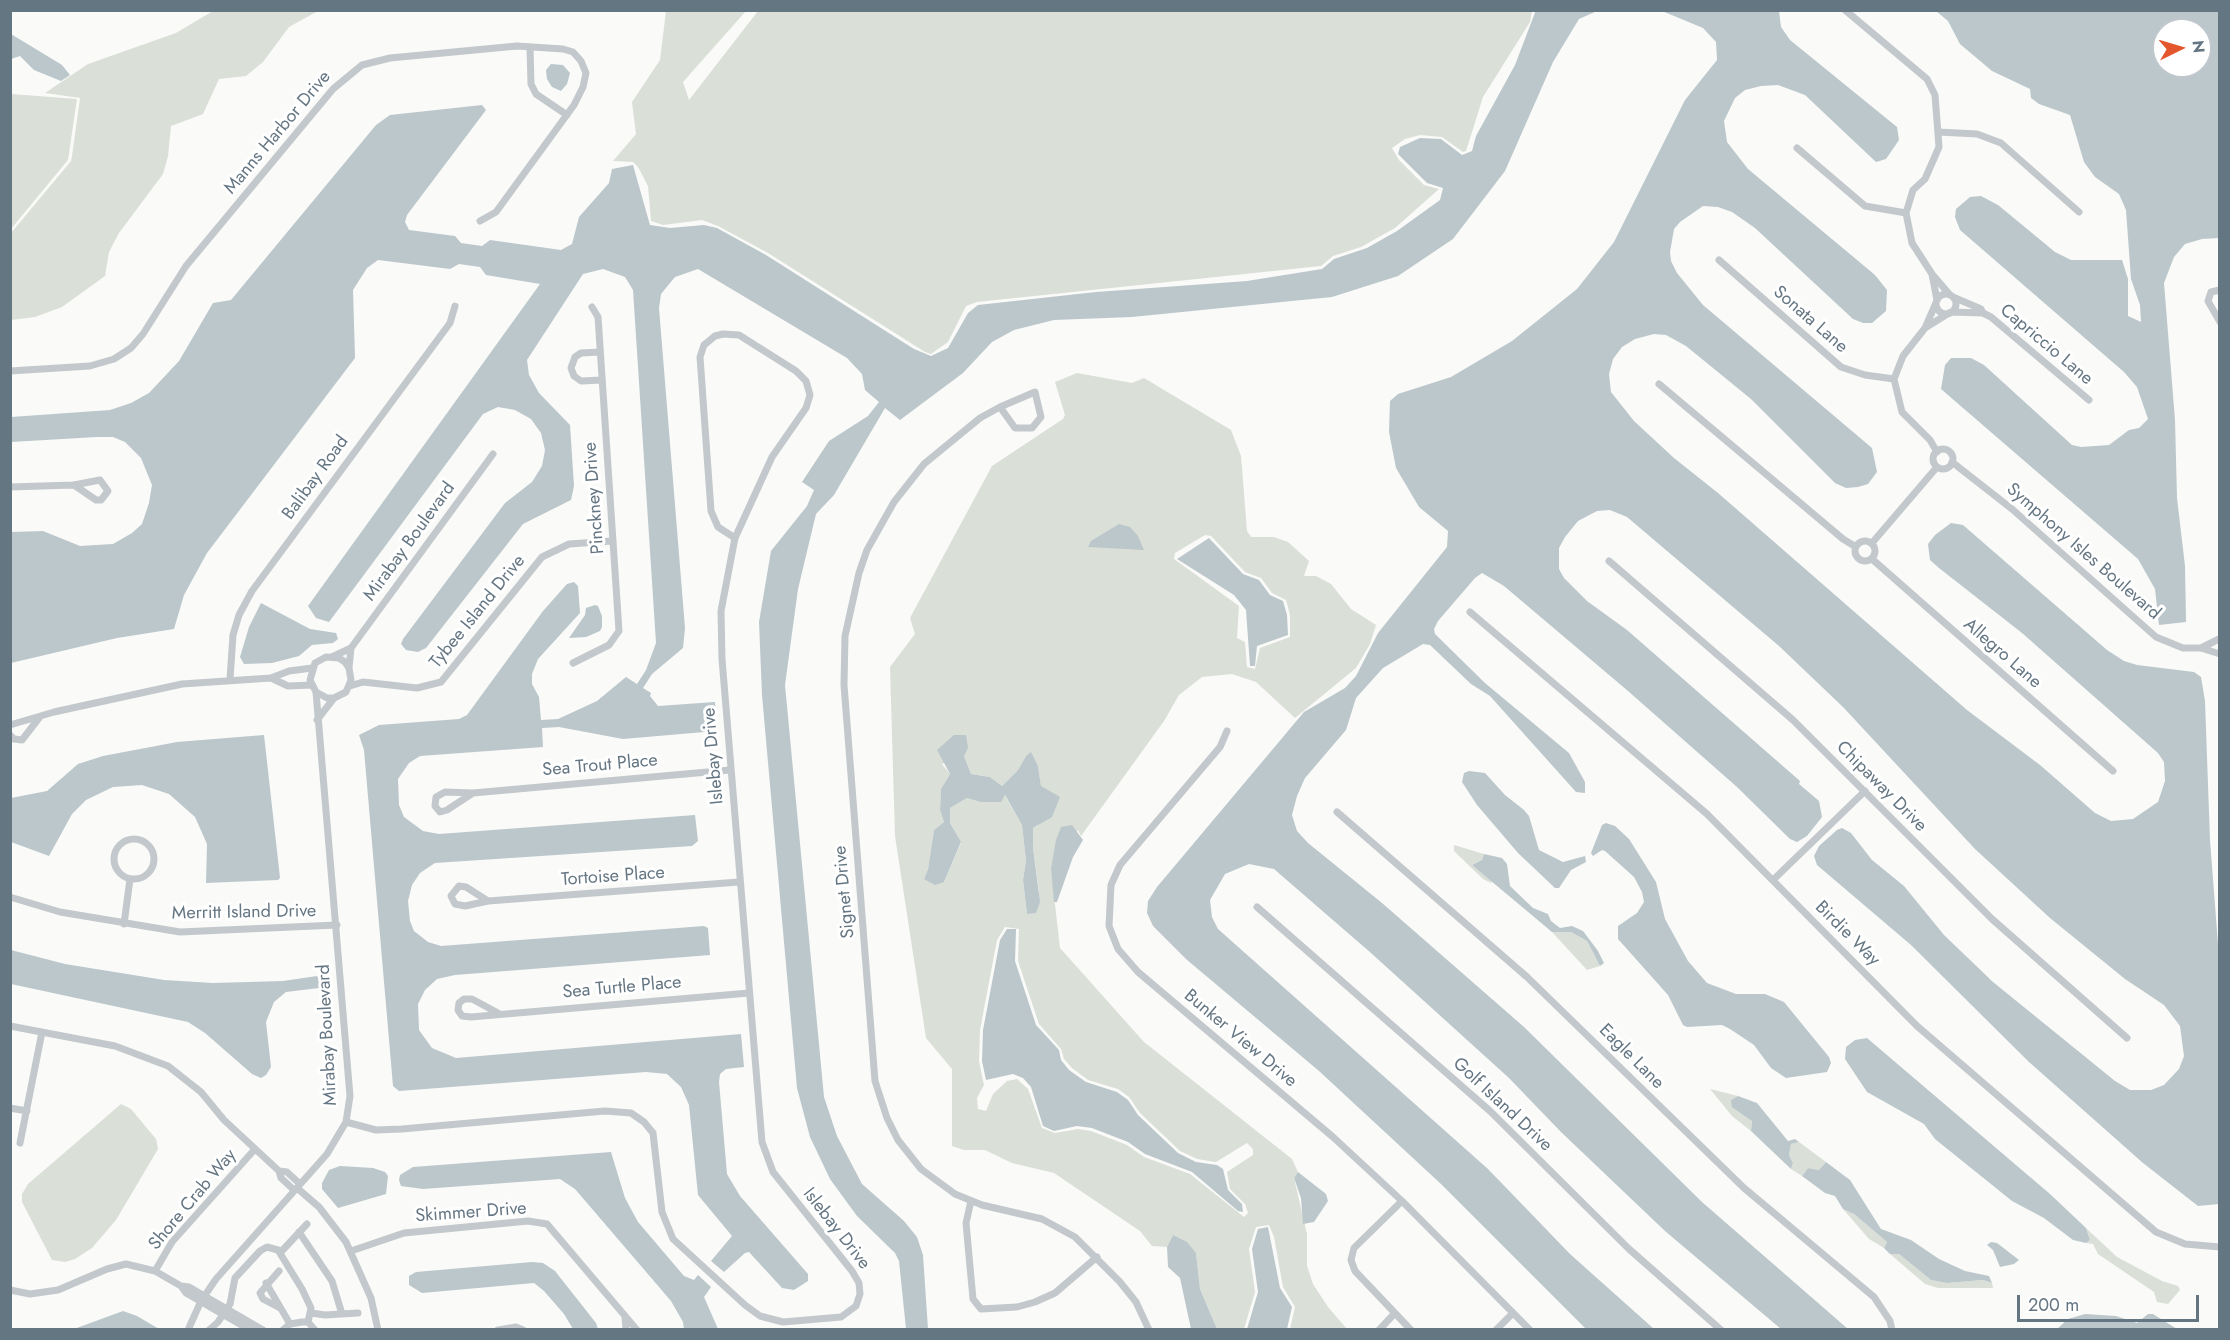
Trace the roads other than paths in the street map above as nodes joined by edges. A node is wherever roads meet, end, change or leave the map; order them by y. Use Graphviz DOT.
graph roads {
  1 [pos="1845,10"];
  2 [pos="530,47"];
  3 [pos="567,115"];
  4 [pos="1939,132"];
  5 [pos="1797,148"];
  6 [pos="2079,212"];
  7 [pos="1906,213"];
  8 [pos="480,221"];
  9 [pos="1719,260"];
  10 [pos="1932,274"];
  11 [pos="2220,290"];
  12 [pos="1951,296"];
  13 [pos="1936,302"];
  14 [pos="455,306"];
  15 [pos="592,307"];
  16 [pos="1950,312"];
  17 [pos="1983,313"];
  18 [pos="2220,322"];
  19 [pos="1925,328"];
  20 [pos="600,352"];
  21 [pos="10,371"];
  22 [pos="1894,379"];
  23 [pos="602,380"];
  24 [pos="1659,384"];
  25 [pos="2089,400"];
  26 [pos="1000,407"];
  27 [pos="1937,452"];
  28 [pos="493,454"];
  29 [pos="1952,462"];
  30 [pos="1936,467"];
  31 [pos="74,485"];
  32 [pos="10,487"];
  33 [pos="735,538"];
  34 [pos="612,541"];
  35 [pos="1872,543"];
  36 [pos="1856,547"];
  37 [pos="1872,559"];
  38 [pos="1609,561"];
  39 [pos="1470,612"];
  40 [pos="2219,639"];
  41 [pos="351,648"];
  42 [pos="2200,648"];
  43 [pos="2220,654"];
  44 [pos="332,657"];
  45 [pos="573,663"];
  46 [pos="312,668"];
  47 [pos="350,671"];
  48 [pos="286,672"];
  49 [pos="271,678"];
  50 [pos="230,679"];
  51 [pos="363,682"];
  52 [pos="287,685"];
  53 [pos="350,686"];
  54 [pos="313,689"];
  55 [pos="334,698"];
  56 [pos="39,718"];
  57 [pos="317,720"];
  58 [pos="10,725"];
  59 [pos="1227,731"];
  60 [pos="10,735"];
  61 [pos="730,770"];
  62 [pos="2113,771"];
  63 [pos="1865,791"];
  64 [pos="473,793"];
  65 [pos="1337,812"];
  66 [pos="130,879"];
  67 [pos="1773,880"];
  68 [pos="739,882"];
  69 [pos="10,897"];
  70 [pos="488,901"];
  71 [pos="1257,907"];
  72 [pos="124,924"];
  73 [pos="337,925"];
  74 [pos="749,993"];
  75 [pos="498,1013"];
  76 [pos="10,1026"];
  77 [pos="42,1032"];
  78 [pos="2127,1038"];
  79 [pos="10,1108"];
  80 [pos="27,1111"];
  81 [pos="346,1122"];
  82 [pos="20,1143"];
  83 [pos="255,1149"];
  84 [pos="297,1187"];
  85 [pos="971,1201"];
  86 [pos="1402,1201"];
  87 [pos="307,1224"];
  88 [pos="299,1232"];
  89 [pos="2220,1247"];
  90 [pos="351,1251"];
  91 [pos="280,1253"];
  92 [pos="1097,1257"];
  93 [pos="155,1271"];
  94 [pos="279,1271"];
  95 [pos="267,1283"];
  96 [pos="10,1290"];
  97 [pos="202,1299"];
  98 [pos="280,1308"];
  99 [pos="225,1312"];
  100 [pos="358,1312"];
  101 [pos="311,1313"];
  102 [pos="1395,1313"];
  103 [pos="1513,1313"];
  104 [pos="342,1314"];
  105 [pos="625,1316"];
  106 [pos="308,1322"];
  107 [pos="290,1324"];
  108 [pos="188,1329"];
  109 [pos="209,1329"];
  110 [pos="250,1329"];
  111 [pos="262,1329"];
  112 [pos="283,1329"];
  113 [pos="315,1329"];
  114 [pos="378,1329"];
  115 [pos="498,1329"];
  116 [pos="523,1329"];
  117 [pos="626,1329"];
  118 [pos="637,1329"];
  119 [pos="1149,1329"];
  120 [pos="1379,1329"];
  121 [pos="1411,1329"];
  122 [pos="1496,1329"];
  123 [pos="1530,1329"];
  124 [pos="1721,1329"];
  125 [pos="1892,1329"];
  1 -- 4 [label="street"];
  2 -- 3 [label="street"];
  2 -- 3 [label="street, Manns Harbor Drive"];
  2 -- 21 [label="street, Manns Harbor Drive"];
  3 -- 8 [label="street, Manns Harbor Drive"];
  4 -- 6 [label="street"];
  4 -- 7 [label="street"];
  5 -- 7 [label="street"];
  7 -- 10 [label="street"];
  9 -- 22 [label="street, Sonata Lane"];
  10 -- 12 [label="street"];
  10 -- 13 [label="street"];
  11 -- 18 [label="street"];
  12 -- 13 [label="street"];
  12 -- 16 [label="street"];
  12 -- 17 [label="street, Capriccio Lane"];
  13 -- 16 [label="street"];
  13 -- 19 [label="street"];
  14 -- 50 [label="street, Balibay Road"];
  15 -- 20 [label="street, Pinckney Drive"];
  16 -- 17 [label="street, Capriccio Lane"];
  16 -- 19 [label="street"];
  17 -- 25 [label="street, Capriccio Lane"];
  19 -- 22 [label="street"];
  20 -- 23 [label="street, Pinckney Drive"];
  20 -- 23 [label="street"];
  22 -- 27 [label="street, Symphony Isles Boulevard"];
  23 -- 34 [label="street, Pinckney Drive"];
  24 -- 36 [label="street, Allegro Lane"];
  26 -- 26 [label="street, Signet Drive"];
  26 -- 85 [label="street, Signet Drive"];
  27 -- 29 [label="street, Symphony Isles Boulevard"];
  27 -- 30 [label="street"];
  28 -- 41 [label="street, Mirabay Boulevard"];
  29 -- 30 [label="street"];
  29 -- 42 [label="street, Symphony Isles Boulevard"];
  30 -- 35 [label="street"];
  31 -- 32 [label="street"];
  33 -- 33 [label="street, Islebay Drive"];
  33 -- 61 [label="street, Islebay Drive"];
  34 -- 45 [label="street, Pinckney Drive"];
  34 -- 51 [label="street, Tybee Island Drive"];
  35 -- 36 [label="street"];
  35 -- 37 [label="street"];
  36 -- 37 [label="street, Allegro Lane"];
  37 -- 62 [label="street, Allegro Lane"];
  38 -- 63 [label="street, Chipaway Drive"];
  39 -- 67 [label="street, Birdie Way"];
  40 -- 42 [label="street, Symphony Isles Boulevard"];
  40 -- 43 [label="street, Symphony Isles Boulevard"];
  41 -- 44 [label="street, Mirabay Boulevard"];
  41 -- 47 [label="street"];
  42 -- 43 [label="street, Symphony Isles Boulevard"];
  44 -- 46 [label="street, Mirabay Boulevard"];
  44 -- 47 [label="street"];
  46 -- 48 [label="street"];
  46 -- 54 [label="street, Mirabay Boulevard"];
  47 -- 51 [label="street, Tybee Island Drive"];
  47 -- 53 [label="street"];
  48 -- 49 [label="street"];
  48 -- 52 [label="street"];
  49 -- 50 [label="street"];
  49 -- 52 [label="street"];
  50 -- 56 [label="street"];
  51 -- 53 [label="street, Tybee Island Drive"];
  52 -- 54 [label="street"];
  53 -- 55 [label="street"];
  54 -- 55 [label="street"];
  54 -- 57 [label="street, Mirabay Boulevard"];
  55 -- 57 [label="street"];
  56 -- 58 [label="street"];
  56 -- 60 [label="street"];
  57 -- 73 [label="street, Mirabay Boulevard"];
  59 -- 86 [label="street, Bunker View Drive"];
  61 -- 64 [label="street, Sea Trout Place"];
  61 -- 68 [label="street, Islebay Drive"];
  63 -- 67 [label="street"];
  63 -- 78 [label="street, Chipaway Drive"];
  64 -- 64 [label="street, Sea Trout Place"];
  65 -- 125 [label="street, Eagle Lane"];
  66 -- 66 [label="street"];
  66 -- 72 [label="street"];
  67 -- 89 [label="street, Birdie Way"];
  68 -- 70 [label="street, Tortoise Place"];
  68 -- 74 [label="street, Islebay Drive"];
  69 -- 72 [label="street, Merritt Island Drive"];
  70 -- 70 [label="street, Tortoise Place"];
  71 -- 124 [label="street, Golf Island Drive"];
  72 -- 73 [label="street, Merritt Island Drive"];
  73 -- 81 [label="street, Mirabay Boulevard"];
  74 -- 75 [label="street, Sea Turtle Place"];
  74 -- 81 [label="street, Islebay Drive"];
  75 -- 75 [label="street, Sea Turtle Place"];
  76 -- 77 [label="street"];
  77 -- 80 [label="street"];
  77 -- 83 [label="street"];
  79 -- 80 [label="street"];
  80 -- 82 [label="street"];
  81 -- 84 [label="street, Mirabay Boulevard"];
  83 -- 84 [label="street"];
  83 -- 93 [label="street, Shore Crab Way"];
  84 -- 90 [label="street"];
  84 -- 97 [label="street, Mirabay Boulevard"];
  85 -- 92 [label="street, Signet Drive"];
  85 -- 92 [label="street"];
  86 -- 102 [label="street"];
  86 -- 103 [label="street, Bunker View Drive"];
  87 -- 88 [label="street"];
  88 -- 91 [label="street"];
  88 -- 104 [label="street"];
  90 -- 105 [label="street, Skimmer Drive"];
  90 -- 114 [label="street"];
  91 -- 99 [label="street"];
  91 -- 101 [label="street"];
  92 -- 119 [label="street, Signet Drive"];
  93 -- 96 [label="street"];
  93 -- 97 [label="street"];
  94 -- 95 [label="street"];
  95 -- 98 [label="street"];
  95 -- 98 [label="street"];
  97 -- 99 [label="street"];
  97 -- 108 [label="street, Mirabay Boulevard"];
  98 -- 107 [label="street"];
  99 -- 109 [label="street"];
  99 -- 110 [label="street"];
  99 -- 111 [label="street"];
  100 -- 104 [label="street"];
  101 -- 104 [label="street"];
  101 -- 106 [label="street"];
  102 -- 120 [label="street"];
  102 -- 121 [label="street"];
  103 -- 122 [label="street"];
  103 -- 123 [label="street, Bunker View Drive"];
  105 -- 117 [label="street"];
  105 -- 118 [label="street, Skimmer Drive"];
  106 -- 107 [label="street"];
  106 -- 113 [label="street"];
  107 -- 112 [label="street"];
  115 -- 116 [label="street"];
}
